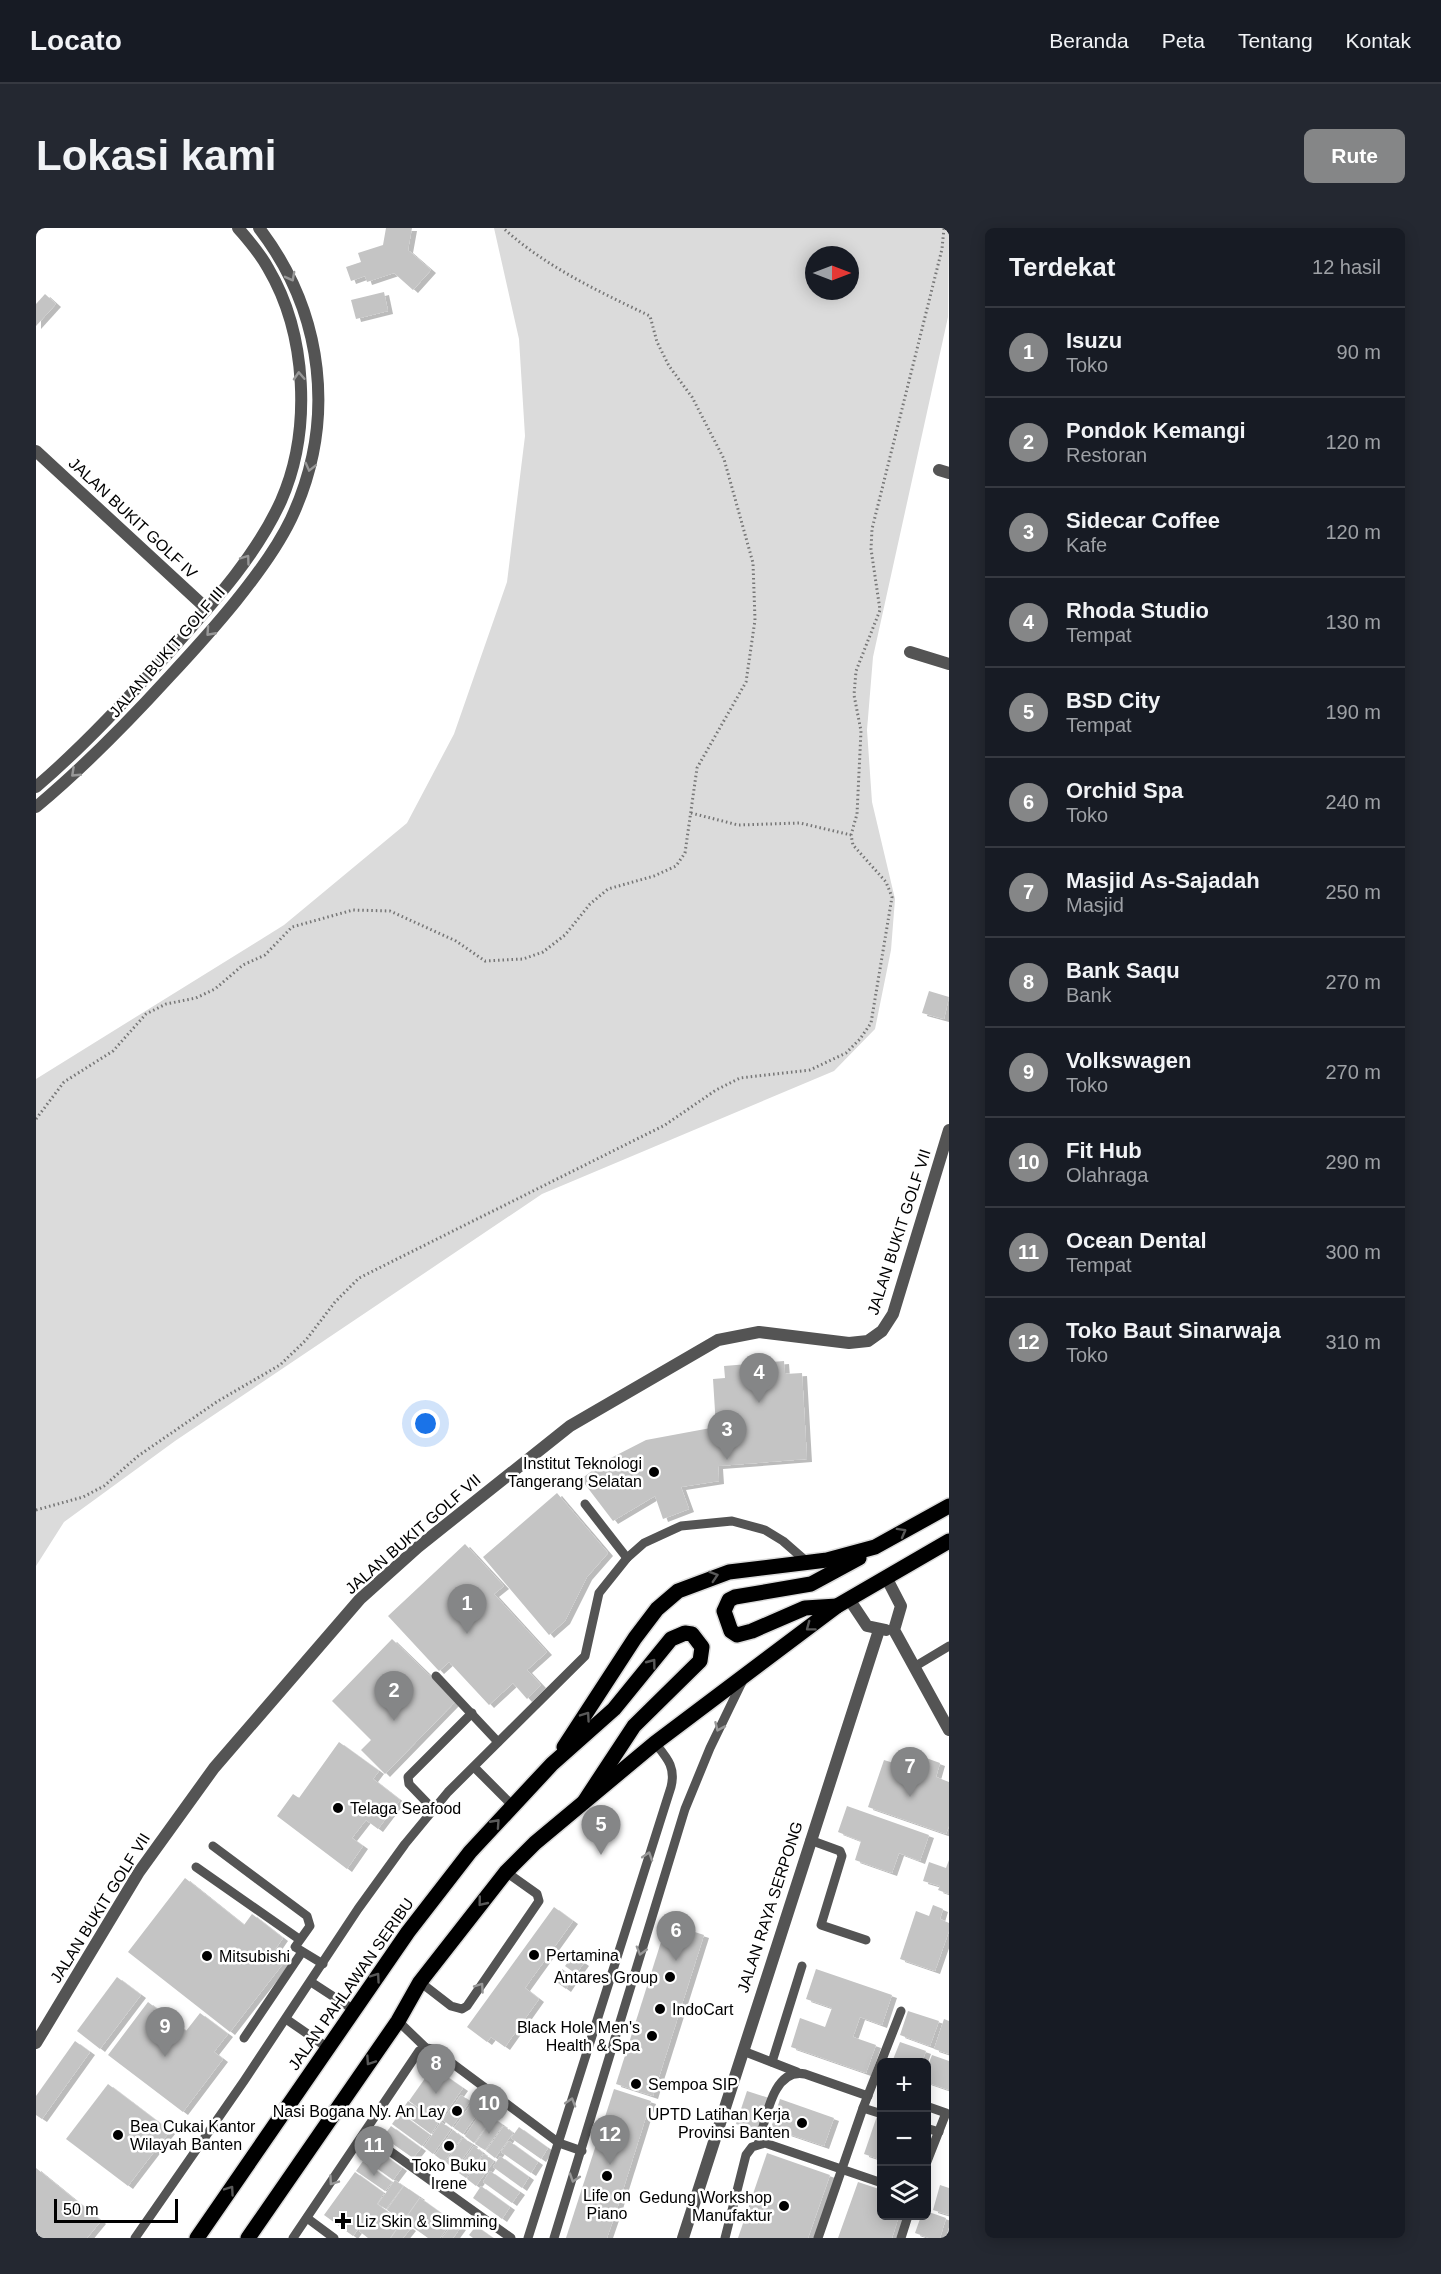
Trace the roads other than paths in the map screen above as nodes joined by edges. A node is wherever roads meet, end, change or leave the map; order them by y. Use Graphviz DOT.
graph roads {
  1 [pos="238,228"];
  2 [pos="259,228"];
  3 [pos="36,451"];
  4 [pos="207,609"];
  5 [pos="910,652"];
  6 [pos="949,664"];
  7 [pos="36,787"];
  8 [pos="36,807"];
  9 [pos="949,1130"];
  10 [pos="585,1504"];
  11 [pos="949,1506"];
  12 [pos="949,1541"];
  13 [pos="875,1547"];
  14 [pos="627,1558"];
  15 [pos="808,1563"];
  16 [pos="886,1576"];
  17 [pos="843,1603"];
  18 [pos="879,1630"];
  19 [pos="894,1630"];
  20 [pos="949,1646"];
  21 [pos="914,1667"];
  22 [pos="745,1675"];
  23 [pos="436,1676"];
  24 [pos="472,1713"];
  25 [pos="949,1730"];
  26 [pos="498,1742"];
  27 [pos="655,1743"];
  28 [pos="552,1764"];
  29 [pos="474,1767"];
  30 [pos="584,1802"];
  31 [pos="512,1805"];
  32 [pos="433,1809"];
  33 [pos="810,1840"];
  34 [pos="213,1846"];
  35 [pos="196,1867"];
  36 [pos="506,1872"];
  37 [pos="635,1894"];
  38 [pos="656,1899"];
  39 [pos="299,1939"];
  40 [pos="866,1940"];
  41 [pos="302,1952"];
  42 [pos="323,1964"];
  43 [pos="802,1966"];
  44 [pos="311,1982"];
  45 [pos="420,1982"];
  46 [pos="354,2010"];
  47 [pos="902,2011"];
  48 [pos="286,2019"];
  49 [pos="398,2020"];
  50 [pos="244,2038"];
  51 [pos="36,2043"];
  52 [pos="328,2048"];
  53 [pos="426,2048"];
  54 [pos="743,2051"];
  55 [pos="772,2062"];
  56 [pos="797,2072"];
  57 [pos="877,2091"];
  58 [pos="869,2092"];
  59 [pos="931,2107"];
  60 [pos="863,2108"];
  61 [pos="877,2112"];
  62 [pos="931,2129"];
  63 [pos="939,2132"];
  64 [pos="366,2134"];
  65 [pos="559,2143"];
  66 [pos="758,2144"];
  67 [pos="582,2151"];
  68 [pos="931,2153"];
  69 [pos="841,2171"];
  70 [pos="877,2182"];
  71 [pos="307,2218"];
  72 [pos="907,2220"];
  73 [pos="135,2238"];
  74 [pos="197,2238"];
  75 [pos="248,2238"];
  76 [pos="293,2238"];
  77 [pos="334,2238"];
  78 [pos="511,2238"];
  79 [pos="528,2238"];
  80 [pos="554,2238"];
  81 [pos="682,2238"];
  82 [pos="725,2238"];
  83 [pos="818,2238"];
  84 [pos="901,2238"];
  4 -- 1 [label="street, JALAN BUKIT GOLF III, one-way"];
  2 -- 8 [label="street, JALAN BUKIT GOLF III, one-way"];
  3 -- 4 [label="street, JALAN BUKIT GOLF IV"];
  4 -- 7 [label="street, JALAN BUKIT GOLF III"];
  5 -- 6 [label="street"];
  9 -- 51 [label="street, JALAN BUKIT GOLF VII"];
  10 -- 14 [label="lane"];
  13 -- 11 [label="main road, one-way"];
  12 -- 16 [label="main road"];
  13 -- 15 [label="main road"];
  13 -- 17 [label="main road"];
  14 -- 15 [label="lane"];
  14 -- 26 [label="lane"];
  28 -- 15 [label="main road, one-way"];
  16 -- 17 [label="main road"];
  16 -- 19 [label="street"];
  17 -- 18 [label="street"];
  17 -- 22 [label="main road, one-way"];
  18 -- 19 [label="street"];
  18 -- 33 [label="street, JALAN RAYA SERPONG"];
  19 -- 21 [label="street"];
  20 -- 21 [label="lane"];
  21 -- 25 [label="street"];
  22 -- 27 [label="main road"];
  22 -- 38 [label="lane, one-way"];
  23 -- 24 [label="lane"];
  24 -- 26 [label="lane"];
  24 -- 32 [label="lane"];
  26 -- 29 [label="lane"];
  27 -- 30 [label="main road"];
  37 -- 27 [label="lane, one-way"];
  28 -- 30 [label="main road, one-way"];
  28 -- 31 [label="main road, JALAN PAHLAWAN SERIBU"];
  29 -- 31 [label="lane"];
  29 -- 32 [label="lane"];
  30 -- 36 [label="main road"];
  46 -- 31 [label="main road, JALAN PAHLAWAN SERIBU, one-way"];
  32 -- 42 [label="lane"];
  33 -- 40 [label="lane"];
  33 -- 54 [label="street, JALAN RAYA SERPONG"];
  34 -- 39 [label="lane"];
  35 -- 39 [label="lane"];
  36 -- 45 [label="main road, one-way"];
  45 -- 36 [label="lane, one-way"];
  37 -- 38 [label="lane"];
  65 -- 37 [label="lane, one-way"];
  38 -- 67 [label="lane, one-way"];
  39 -- 41 [label="lane"];
  41 -- 42 [label="lane"];
  41 -- 50 [label="lane"];
  42 -- 44 [label="lane"];
  43 -- 55 [label="lane"];
  44 -- 46 [label="lane"];
  44 -- 48 [label="lane"];
  45 -- 49 [label="main road"];
  46 -- 52 [label="main road, JALAN PAHLAWAN SERIBU"];
  47 -- 58 [label="lane"];
  48 -- 52 [label="lane"];
  48 -- 73 [label="lane"];
  49 -- 53 [label="lane"];
  49 -- 75 [label="main road, one-way"];
  74 -- 52 [label="main road, JALAN PAHLAWAN SERIBU, one-way"];
  53 -- 64 [label="lane"];
  53 -- 65 [label="lane"];
  54 -- 55 [label="lane"];
  54 -- 81 [label="street, JALAN RAYA SERPONG"];
  55 -- 56 [label="lane"];
  56 -- 58 [label="lane"];
  56 -- 66 [label="lane"];
  57 -- 58 [label="lane"];
  58 -- 60 [label="lane"];
  59 -- 63 [label="lane"];
  60 -- 61 [label="lane"];
  60 -- 69 [label="lane"];
  62 -- 63 [label="lane"];
  63 -- 68 [label="lane"];
  64 -- 71 [label="lane, one-way"];
  64 -- 78 [label="lane"];
  65 -- 67 [label="lane"];
  65 -- 79 [label="lane"];
  66 -- 69 [label="lane"];
  66 -- 82 [label="lane"];
  67 -- 80 [label="lane, one-way"];
  69 -- 70 [label="lane"];
  69 -- 83 [label="lane"];
  71 -- 76 [label="lane"];
  71 -- 77 [label="lane"];
  72 -- 84 [label="lane"];
}
